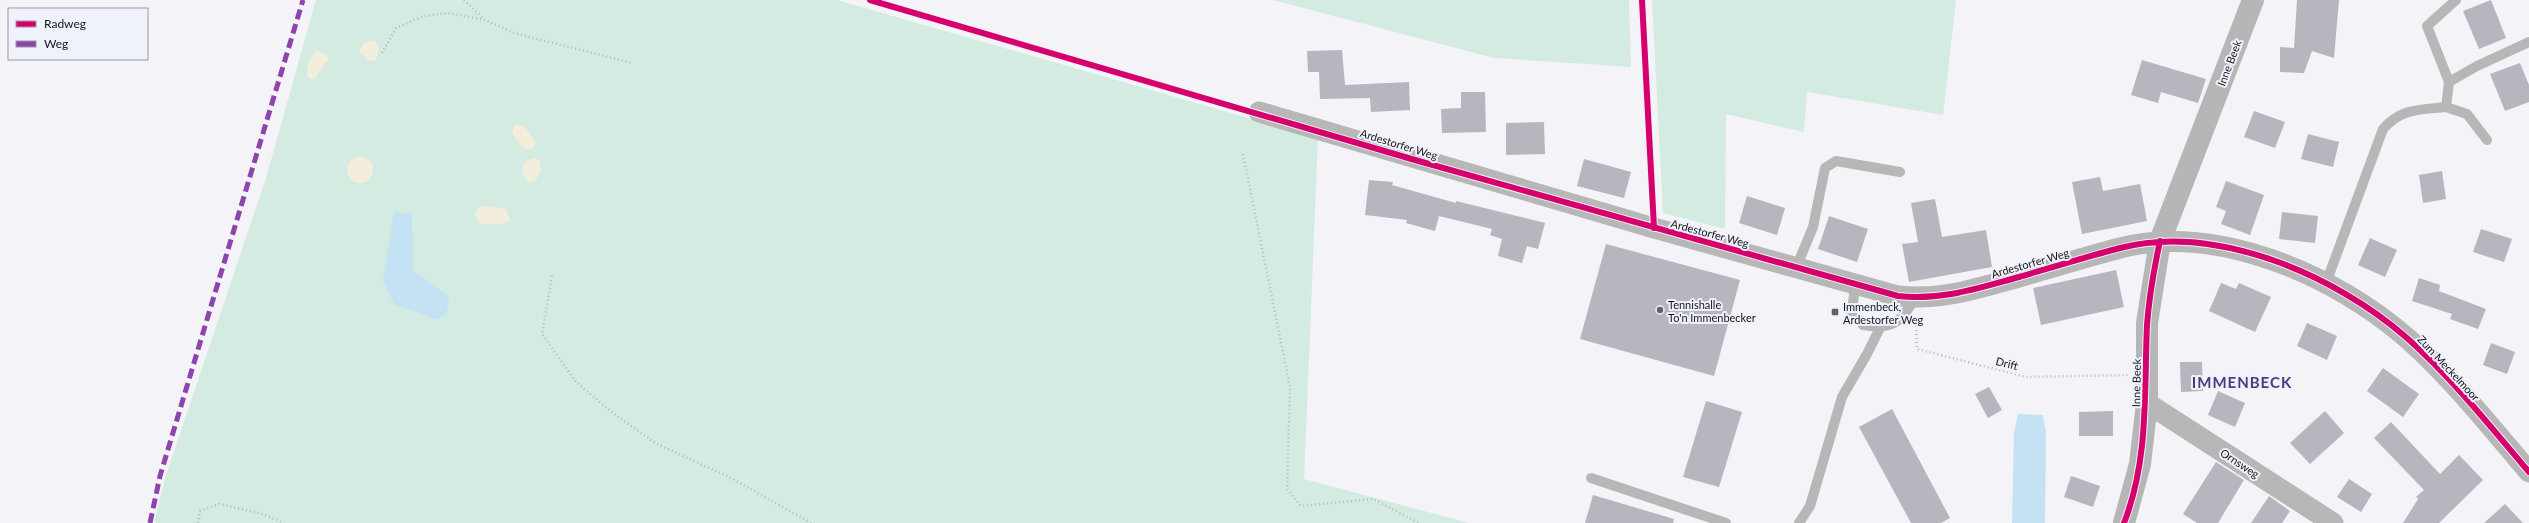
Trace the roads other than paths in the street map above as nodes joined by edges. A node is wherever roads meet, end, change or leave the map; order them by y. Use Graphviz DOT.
graph roads {
  1 [pos="2253,0"];
  2 [pos="2456,0"];
  3 [pos="2529,42"];
  4 [pos="2449,82"];
  5 [pos="2446,107"];
  6 [pos="1259,112"];
  7 [pos="2487,140"];
  8 [pos="1900,172"];
  9 [pos="2160,241"];
  10 [pos="1796,268"];
  11 [pos="2326,283"];
  12 [pos="1855,286"];
  13 [pos="1915,298"];
  14 [pos="1880,328"];
  15 [pos="2147,403"];
  16 [pos="2529,472"];
  17 [pos="1592,478"];
  18 [pos="1726,523"];
  19 [pos="1799,523"];
  20 [pos="2124,523"];
  21 [pos="2333,523"];
  1 -- 9 [label="street, Inne Beek"];
  2 -- 4 [label="lane"];
  3 -- 4 [label="lane"];
  4 -- 5 [label="lane"];
  5 -- 7 [label="lane"];
  5 -- 11 [label="lane"];
  6 -- 10 [label="street, Ardestorfer Weg"];
  8 -- 10 [label="lane"];
  9 -- 11 [label="street, Zum Meckelmoor"];
  9 -- 13 [label="street, Ardestorfer Weg"];
  9 -- 15 [label="street, Inne Beek"];
  10 -- 12 [label="street, Ardestorfer Weg"];
  11 -- 16 [label="street, Zum Meckelmoor"];
  12 -- 13 [label="street, Ardestorfer Weg"];
  12 -- 14 [label="lane"];
  13 -- 14 [label="lane"];
  14 -- 19 [label="lane"];
  15 -- 20 [label="street, Inne Beek"];
  15 -- 21 [label="street, Ornsweg"];
  17 -- 18 [label="lane"];
}
